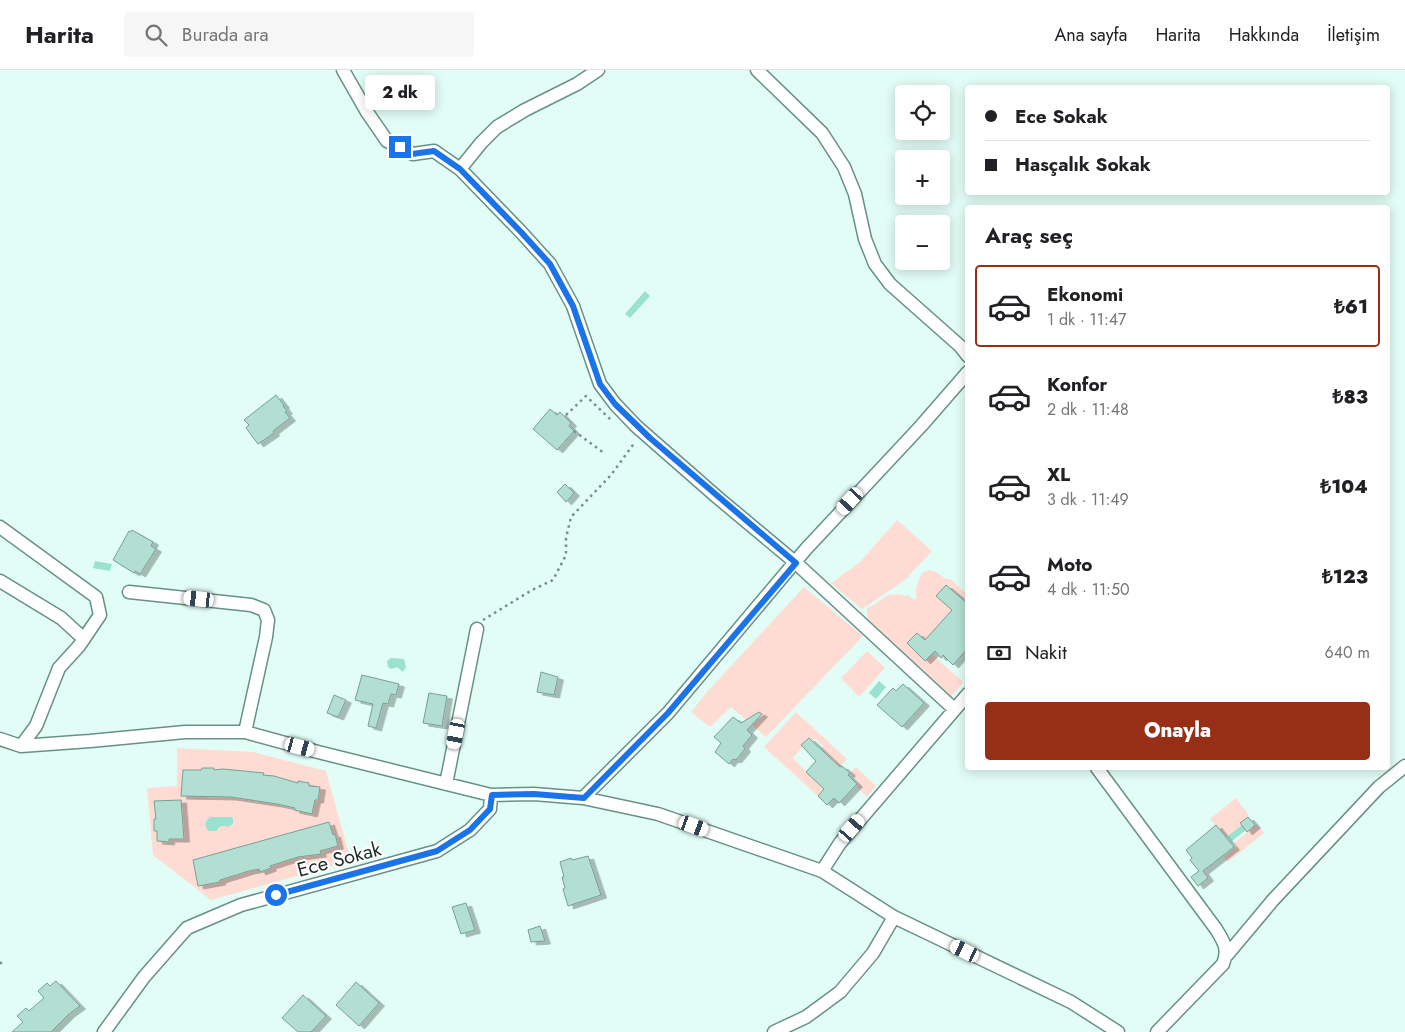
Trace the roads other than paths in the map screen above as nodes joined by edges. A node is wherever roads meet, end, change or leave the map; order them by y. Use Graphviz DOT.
graph roads {
  1 [pos="343,70"];
  2 [pos="598,70"];
  3 [pos="757,70"];
  4 [pos="460,169"];
  5 [pos="965,352"];
  6 [pos="965,375"];
  7 [pos="0,527"];
  8 [pos="796,563"];
  9 [pos="0,581"];
  10 [pos="129,592"];
  11 [pos="478,629"];
  12 [pos="84,639"];
  13 [pos="965,697"];
  14 [pos="954,709"];
  15 [pos="245,732"];
  16 [pos="0,740"];
  17 [pos="21,746"];
  18 [pos="1405,766"];
  19 [pos="1098,770"];
  20 [pos="446,784"];
  21 [pos="492,795"];
  22 [pos="584,798"];
  23 [pos="822,871"];
  24 [pos="894,917"];
  25 [pos="1227,955"];
  26 [pos="104,1032"];
  27 [pos="774,1032"];
  28 [pos="1118,1032"];
  29 [pos="1157,1032"];
  1 -- 4 [label="street"];
  2 -- 4 [label="street"];
  3 -- 5 [label="street"];
  4 -- 8 [label="street"];
  6 -- 8 [label="street"];
  7 -- 12 [label="street"];
  8 -- 14 [label="street"];
  8 -- 22 [label="street"];
  9 -- 12 [label="street"];
  10 -- 15 [label="street"];
  11 -- 20 [label="street"];
  12 -- 17 [label="street"];
  13 -- 14 [label="street"];
  14 -- 23 [label="street"];
  15 -- 17 [label="street"];
  15 -- 20 [label="street"];
  16 -- 17 [label="street"];
  18 -- 25 [label="street"];
  19 -- 25 [label="street"];
  20 -- 21 [label="street"];
  21 -- 22 [label="street"];
  21 -- 26 [label="street, Ece Sokak"];
  22 -- 23 [label="street"];
  23 -- 24 [label="street"];
  24 -- 27 [label="street"];
  24 -- 28 [label="street"];
  25 -- 29 [label="street"];
}
